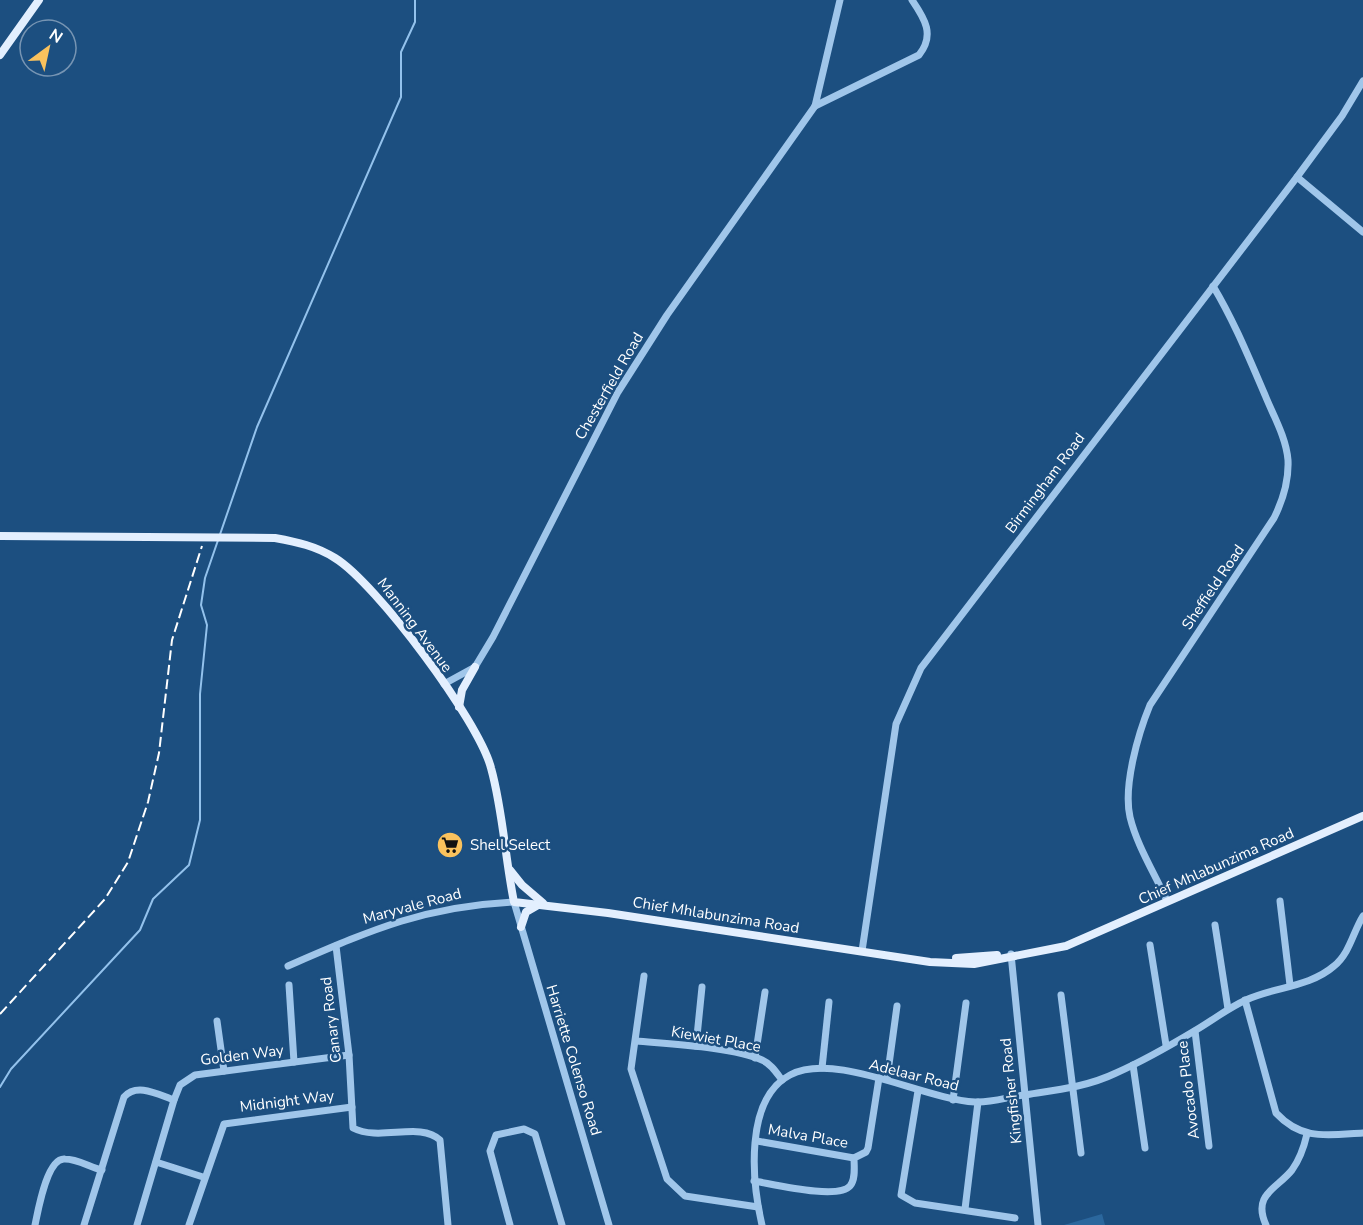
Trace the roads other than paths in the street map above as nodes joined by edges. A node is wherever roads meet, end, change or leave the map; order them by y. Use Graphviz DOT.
graph roads {
  1 [pos="39,0"];
  2 [pos="840,0"];
  3 [pos="912,0"];
  4 [pos="0,55"];
  5 [pos="1363,81"];
  6 [pos="815,106"];
  7 [pos="1297,177"];
  8 [pos="1363,232"];
  9 [pos="1213,286"];
  10 [pos="0,536"];
  11 [pos="475,667"];
  12 [pos="444,684"];
  13 [pos="459,707"];
  14 [pos="1363,816"];
  15 [pos="506,861"];
  16 [pos="1280,901"];
  17 [pos="514,902"];
  18 [pos="1167,902"];
  19 [pos="544,904"];
  20 [pos="1363,916"];
  21 [pos="1215,925"];
  22 [pos="521,927"];
  23 [pos="1150,945"];
  24 [pos="336,946"];
  25 [pos="862,951"];
  26 [pos="1011,956"];
  27 [pos="288,966"];
  28 [pos="644,976"];
  29 [pos="1290,985"];
  30 [pos="289,986"];
  31 [pos="702,987"];
  32 [pos="765,992"];
  33 [pos="1061,995"];
  34 [pos="1245,1000"];
  35 [pos="829,1002"];
  36 [pos="966,1003"];
  37 [pos="897,1006"];
  38 [pos="1228,1009"];
  39 [pos="217,1021"];
  40 [pos="1195,1031"];
  41 [pos="636,1041"];
  42 [pos="1166,1045"];
  43 [pos="696,1046"];
  44 [pos="349,1055"];
  45 [pos="755,1058"];
  46 [pos="294,1062"];
  47 [pos="1133,1065"];
  48 [pos="822,1068"];
  49 [pos="224,1071"];
  50 [pos="883,1079"];
  51 [pos="782,1080"];
  52 [pos="1072,1088"];
  53 [pos="918,1091"];
  54 [pos="1024,1095"];
  55 [pos="174,1100"];
  56 [pos="953,1100"];
  57 [pos="978,1102"];
  58 [pos="352,1107"];
  59 [pos="1363,1133"];
  60 [pos="1307,1134"];
  61 [pos="757,1141"];
  62 [pos="1209,1146"];
  63 [pos="1145,1148"];
  64 [pos="1081,1153"];
  65 [pos="854,1158"];
  66 [pos="156,1162"];
  67 [pos="102,1170"];
  68 [pos="203,1177"];
  69 [pos="754,1181"];
  70 [pos="758,1207"];
  71 [pos="965,1209"];
  72 [pos="1015,1218"];
  73 [pos="35,1225"];
  74 [pos="84,1225"];
  75 [pos="137,1225"];
  76 [pos="189,1225"];
  77 [pos="448,1225"];
  78 [pos="510,1225"];
  79 [pos="562,1225"];
  80 [pos="609,1225"];
  81 [pos="762,1225"];
  82 [pos="1038,1225"];
  83 [pos="1266,1225"];
  1 -- 4 [label="main road"];
  2 -- 6 [label="street, Chesterfield Road"];
  3 -- 6 [label="street, Chesterfield Road"];
  5 -- 7 [label="street, Birmingham Road"];
  6 -- 11 [label="street, Chesterfield Road"];
  7 -- 8 [label="street"];
  7 -- 9 [label="street, Birmingham Road"];
  9 -- 18 [label="street, Sheffield Road"];
  9 -- 25 [label="street, Birmingham Road"];
  10 -- 12 [label="main road, Manning Avenue"];
  11 -- 12 [label="street"];
  11 -- 13 [label="main road"];
  12 -- 13 [label="main road, Manning Avenue"];
  13 -- 15 [label="main road, Manning Avenue"];
  14 -- 18 [label="main road, Chief Mhlabunzima Road"];
  15 -- 17 [label="main road, Manning Avenue"];
  15 -- 19 [label="main road"];
  16 -- 29 [label="street"];
  17 -- 19 [label="main road, Chief Mhlabunzima Road"];
  17 -- 22 [label="street, Harriette Colenso Road"];
  17 -- 24 [label="street, Maryvale Road"];
  18 -- 26 [label="main road, Chief Mhlabunzima Road"];
  19 -- 22 [label="main road"];
  19 -- 25 [label="main road, Chief Mhlabunzima Road"];
  20 -- 29 [label="street, Adelaar Road"];
  21 -- 38 [label="street"];
  22 -- 80 [label="street, Harriette Colenso Road"];
  23 -- 42 [label="street"];
  24 -- 27 [label="street, Maryvale Road"];
  24 -- 44 [label="street, Canary Road"];
  25 -- 26 [label="main road, Chief Mhlabunzima Road"];
  26 -- 54 [label="street, Kingfisher Road"];
  28 -- 41 [label="street"];
  29 -- 34 [label="street, Adelaar Road"];
  30 -- 46 [label="street"];
  31 -- 43 [label="street"];
  32 -- 45 [label="street"];
  33 -- 52 [label="street"];
  34 -- 38 [label="street, Adelaar Road"];
  34 -- 60 [label="street"];
  35 -- 48 [label="street"];
  36 -- 56 [label="street"];
  37 -- 50 [label="street"];
  38 -- 40 [label="street, Adelaar Road"];
  39 -- 49 [label="street"];
  40 -- 42 [label="street, Adelaar Road"];
  40 -- 62 [label="street, Avocado Place"];
  41 -- 43 [label="street, Kiewiet Place"];
  41 -- 70 [label="street"];
  42 -- 47 [label="street, Adelaar Road"];
  43 -- 45 [label="street, Kiewiet Place"];
  44 -- 46 [label="street, Golden Way"];
  44 -- 58 [label="street, Canary Road"];
  45 -- 51 [label="street, Kiewiet Place"];
  46 -- 49 [label="street, Golden Way"];
  47 -- 52 [label="street, Adelaar Road"];
  47 -- 63 [label="street"];
  48 -- 50 [label="street, Adelaar Road"];
  48 -- 51 [label="street, Adelaar Road"];
  49 -- 55 [label="street, Golden Way"];
  50 -- 53 [label="street, Adelaar Road"];
  50 -- 65 [label="street"];
  51 -- 61 [label="street"];
  52 -- 54 [label="street, Adelaar Road"];
  52 -- 64 [label="street"];
  53 -- 56 [label="street, Adelaar Road"];
  53 -- 71 [label="street"];
  54 -- 57 [label="street, Adelaar Road"];
  54 -- 82 [label="street, Kingfisher Road"];
  55 -- 66 [label="street, Golden Way"];
  55 -- 67 [label="street"];
  56 -- 57 [label="street, Adelaar Road"];
  57 -- 71 [label="street"];
  58 -- 68 [label="street, Midnight Way"];
  58 -- 77 [label="street, Canary Road"];
  59 -- 60 [label="street"];
  60 -- 83 [label="street"];
  61 -- 65 [label="street, Malva Place"];
  61 -- 69 [label="street"];
  65 -- 69 [label="street"];
  66 -- 68 [label="street"];
  66 -- 75 [label="street, Golden Way"];
  67 -- 73 [label="street"];
  67 -- 74 [label="street"];
  68 -- 76 [label="street, Midnight Way"];
  69 -- 70 [label="street"];
  70 -- 81 [label="street"];
  71 -- 72 [label="street"];
  78 -- 79 [label="street"];
}
